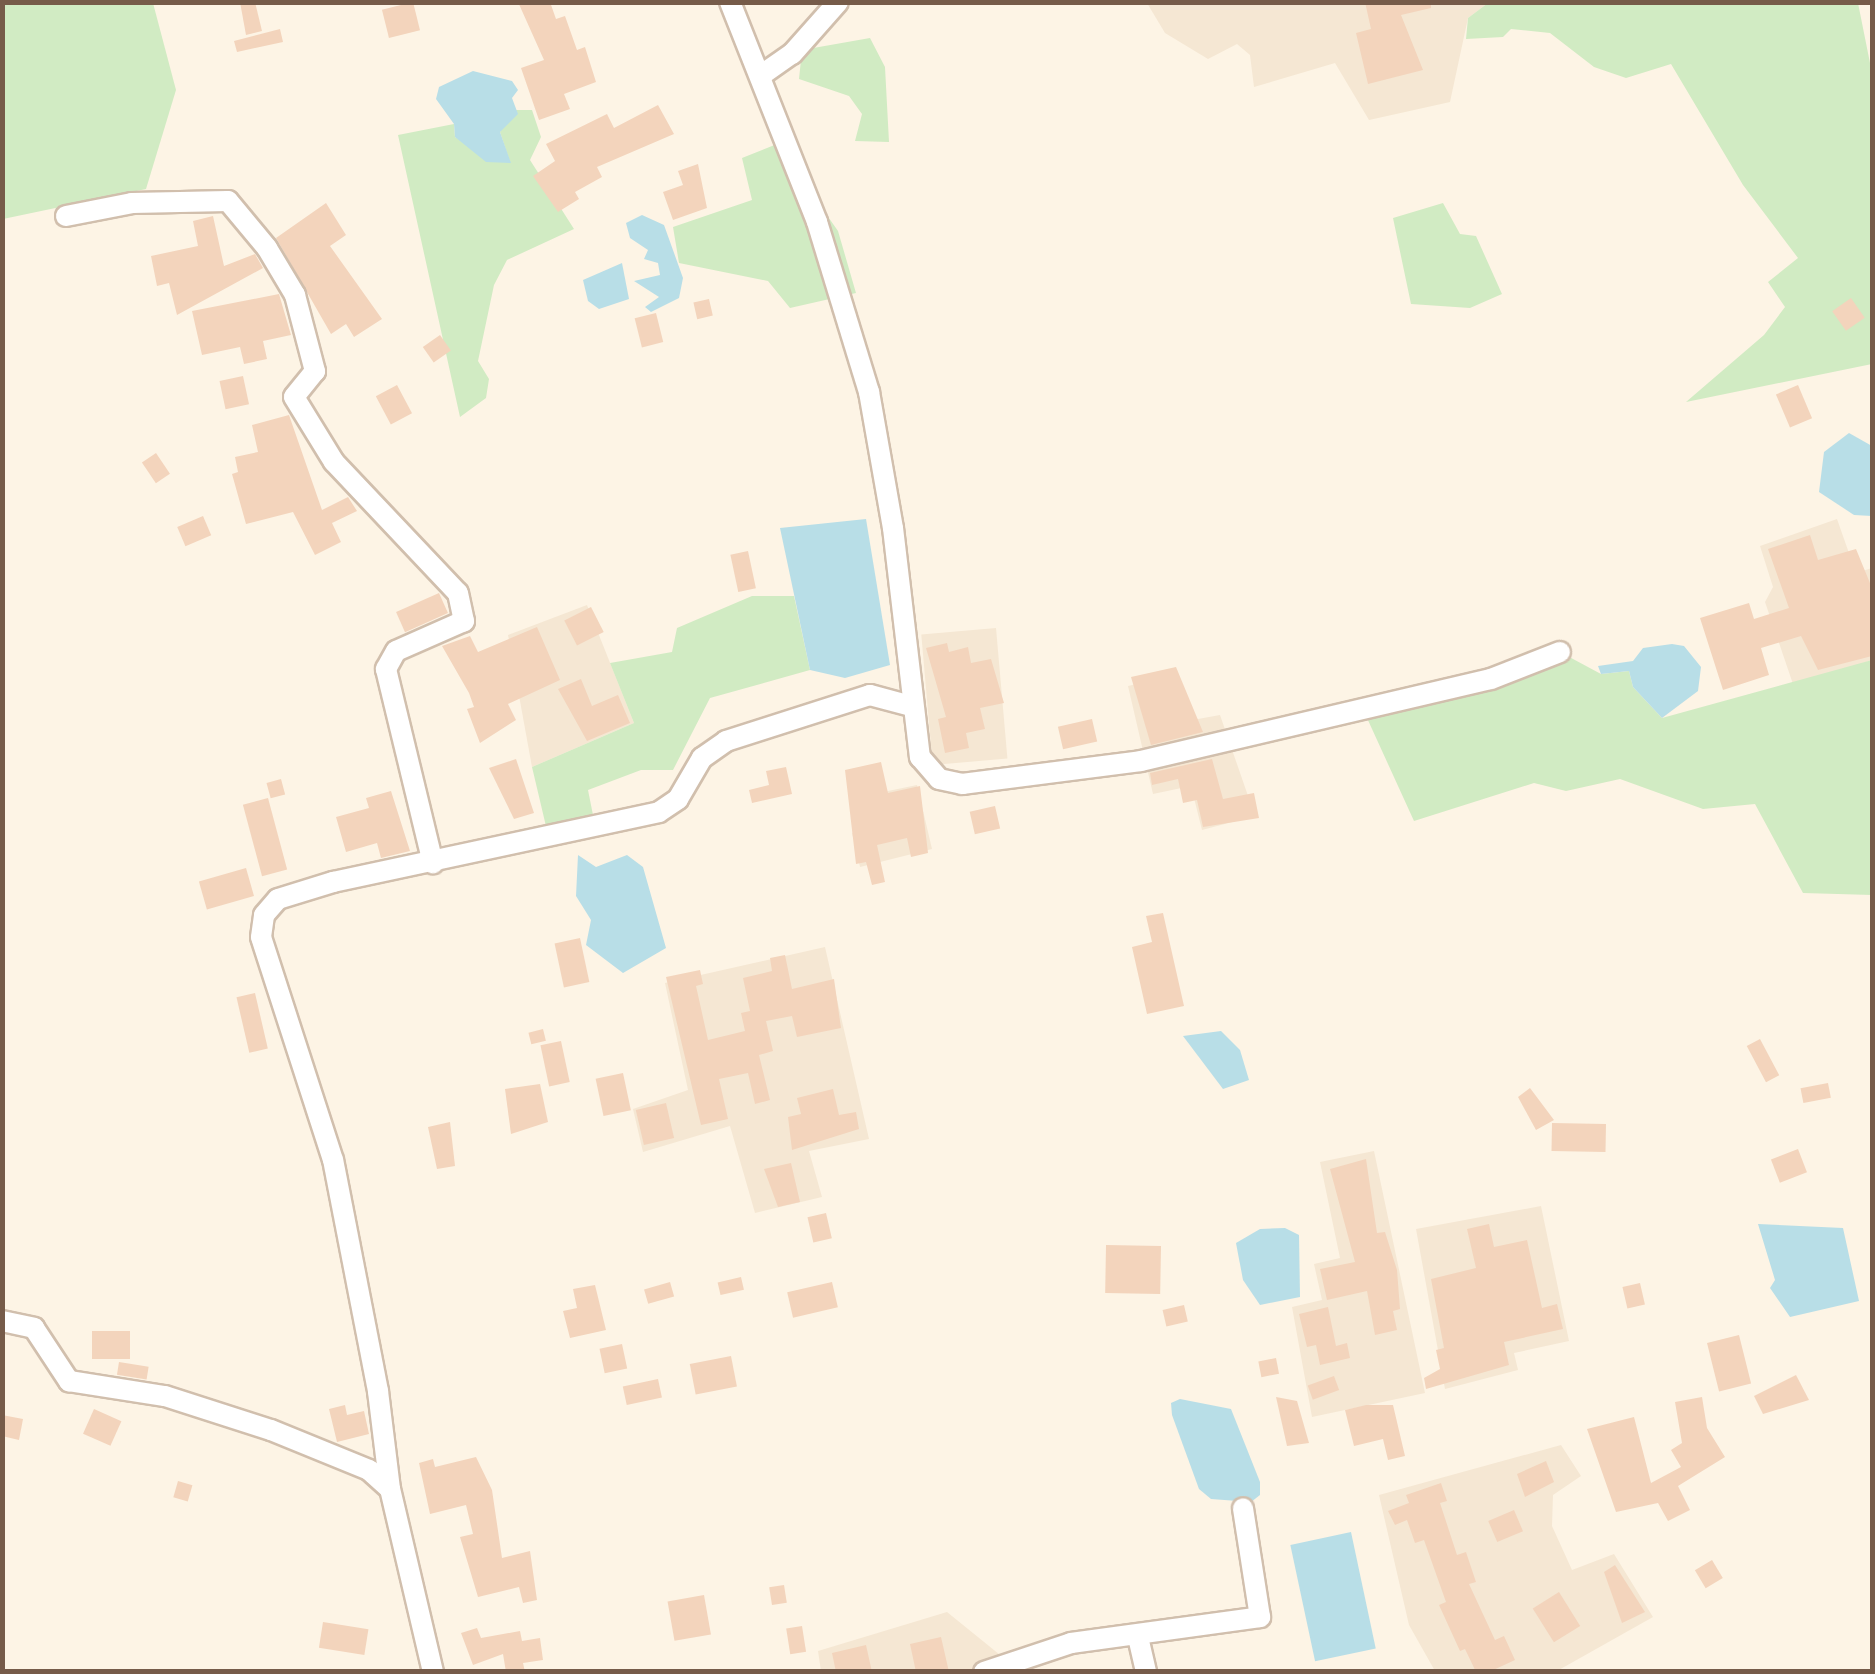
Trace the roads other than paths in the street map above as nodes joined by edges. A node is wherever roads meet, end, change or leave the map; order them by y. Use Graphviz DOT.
graph roads {
  1 [pos="730,2"];
  2 [pos="831,5"];
  3 [pos="760,76"];
  4 [pos="66,216"];
  5 [pos="1560,652"];
  6 [pos="912,706"];
  7 [pos="434,862"];
  8 [pos="2,1320"];
  9 [pos="390,1489"];
  10 [pos="1242,1508"];
  11 [pos="1138,1637"];
  12 [pos="433,1672"];
  13 [pos="984,1672"];
  14 [pos="1146,1672"];
  1 -- 3 [label="street"];
  2 -- 3 [label="street"];
  3 -- 6 [label="street"];
  4 -- 7 [label="street"];
  5 -- 6 [label="street"];
  6 -- 7 [label="street"];
  7 -- 9 [label="street"];
  8 -- 9 [label="street"];
  9 -- 12 [label="street"];
  10 -- 11 [label="street"];
  11 -- 13 [label="street"];
  11 -- 14 [label="street"];
}
